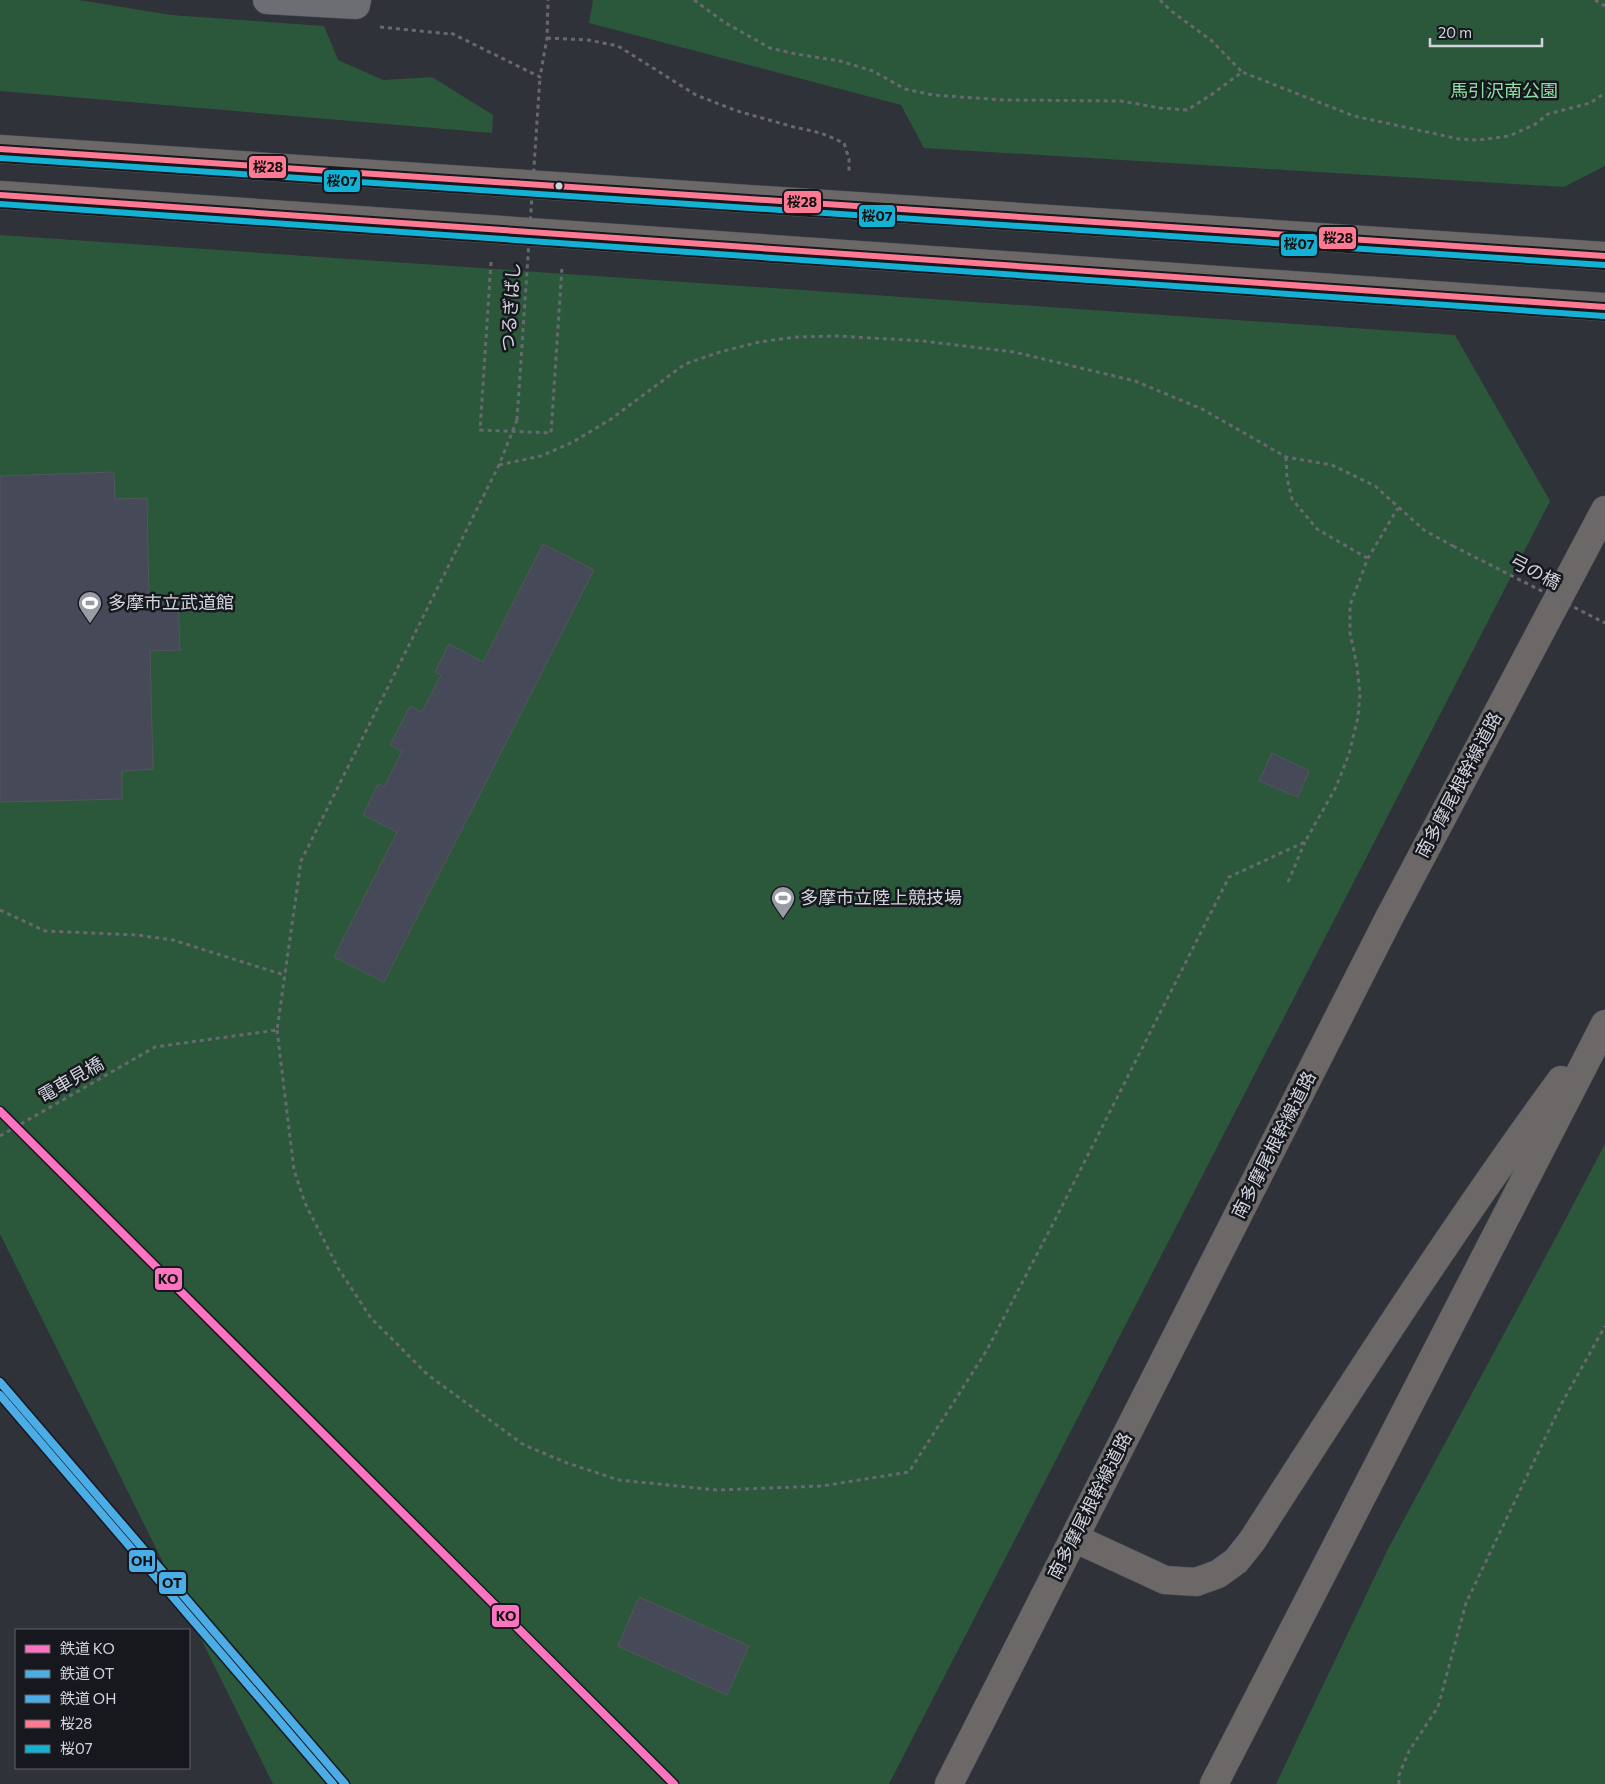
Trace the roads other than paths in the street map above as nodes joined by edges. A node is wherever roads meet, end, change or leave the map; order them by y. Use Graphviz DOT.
graph roads {
  1 [pos="267,0"];
  2 [pos="357,2"];
  3 [pos="0,149"];
  4 [pos="0,195"];
  5 [pos="1605,256"];
  6 [pos="1605,307"];
  7 [pos="1605,510"];
  8 [pos="1605,1020"];
  9 [pos="1605,1024"];
  10 [pos="1074,1538"];
  11 [pos="949,1784"];
  12 [pos="1214,1784"];
  1 -- 2 [label="street"];
  3 -- 5 [label="main road"];
  4 -- 6 [label="main road"];
  7 -- 10 [label="main road, 南多摩尾根幹線道路"];
  8 -- 10 [label="main road"];
  9 -- 12 [label="main road"];
  10 -- 11 [label="main road, 南多摩尾根幹線道路"];
}
